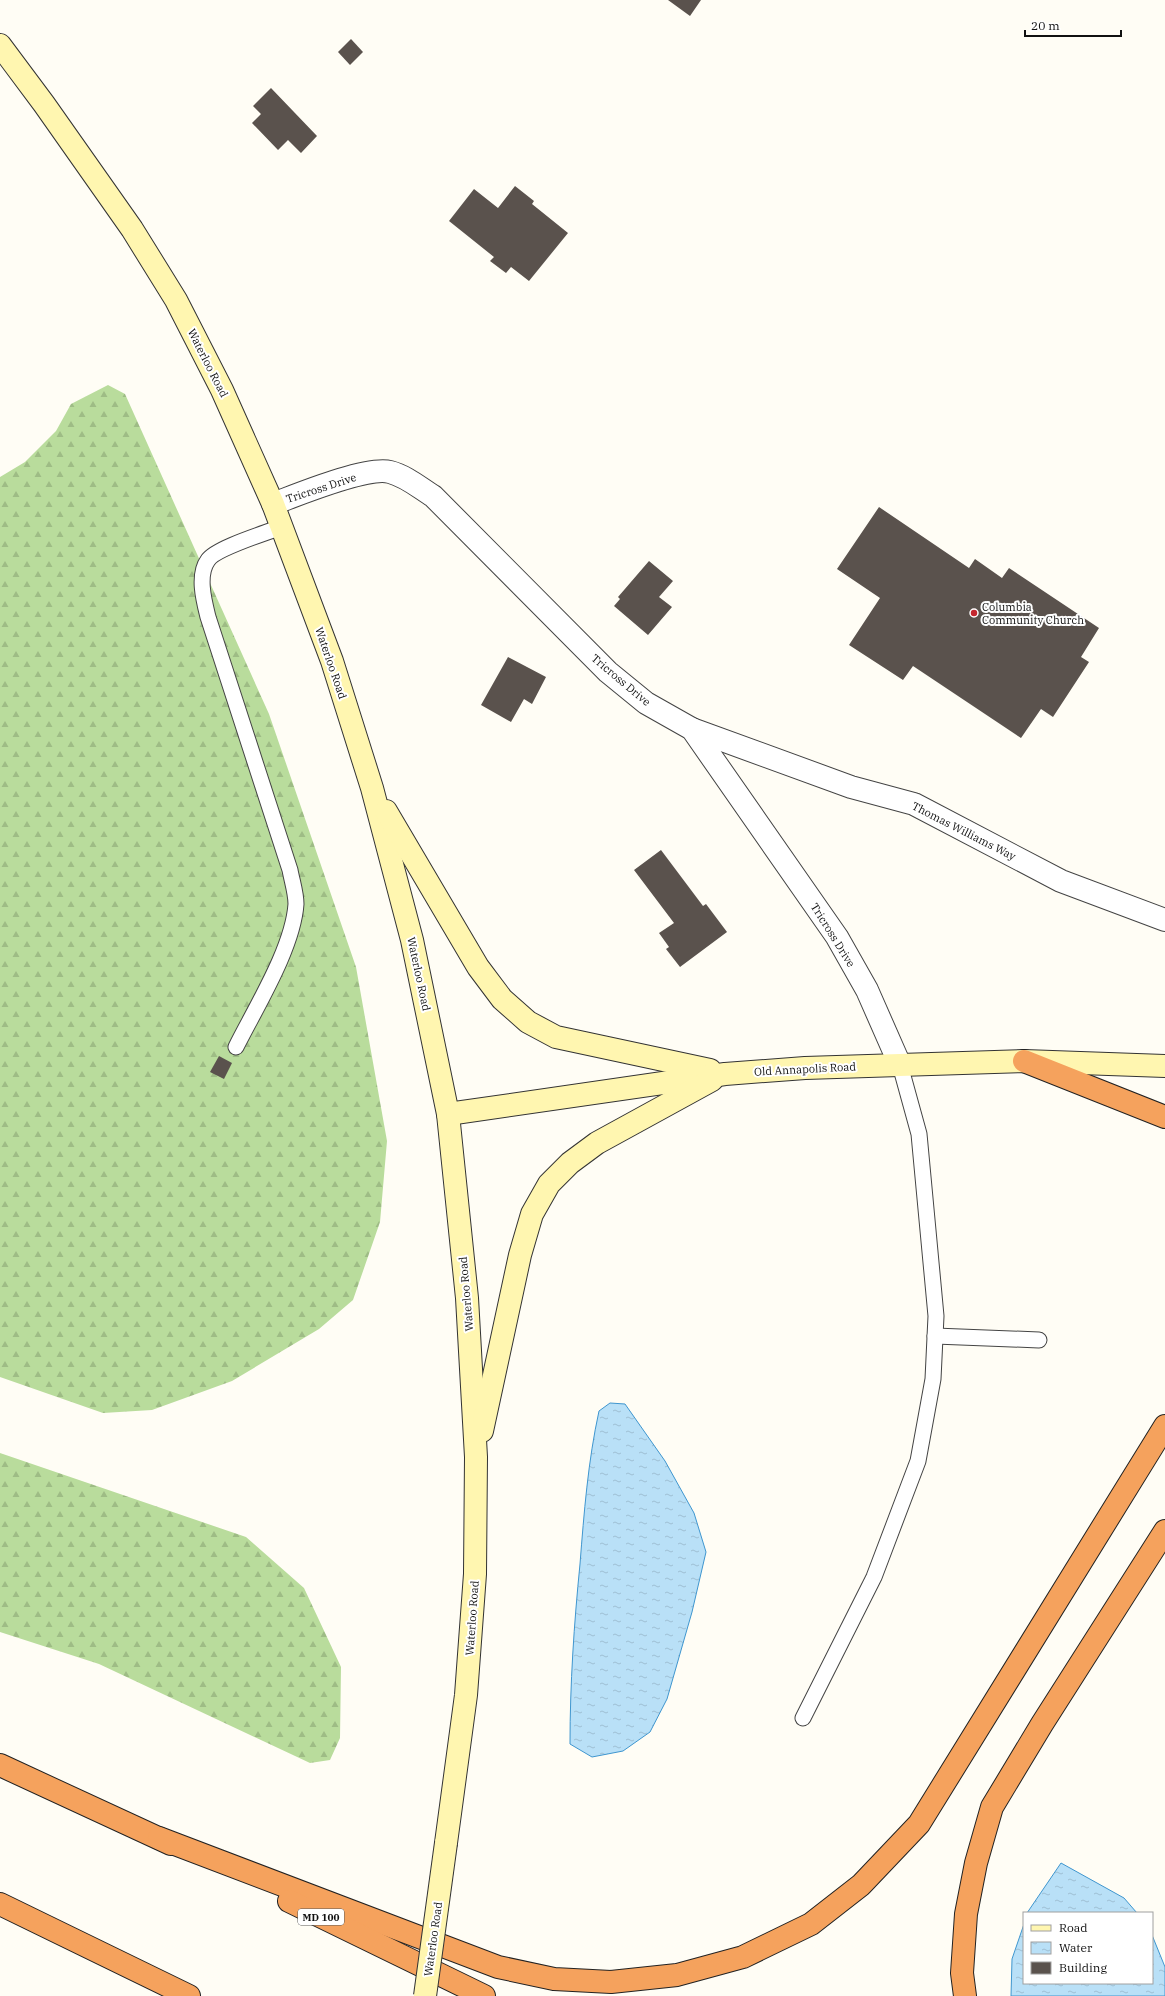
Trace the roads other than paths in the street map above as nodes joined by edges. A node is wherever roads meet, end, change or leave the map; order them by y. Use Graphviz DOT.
graph roads {
  1 [pos="0,45"];
  2 [pos="273,504"];
  3 [pos="281,527"];
  4 [pos="692,729"];
  5 [pos="372,788"];
  6 [pos="1165,920"];
  7 [pos="236,1047"];
  8 [pos="1024,1061"];
  9 [pos="900,1065"];
  10 [pos="1165,1066"];
  11 [pos="725,1074"];
  12 [pos="448,1114"];
  13 [pos="1165,1117"];
  14 [pos="935,1336"];
  15 [pos="1039,1340"];
  16 [pos="1165,1426"];
  17 [pos="476,1458"];
  18 [pos="1165,1531"];
  19 [pos="803,1718"];
  20 [pos="0,1765"];
  21 [pos="159,1838"];
  22 [pos="0,1904"];
  23 [pos="189,1996"];
  24 [pos="425,1996"];
  25 [pos="484,1996"];
  26 [pos="965,1996"];
  1 -- 2 [label="main road, Waterloo Road"];
  2 -- 3 [label="main road, Waterloo Road"];
  2 -- 4 [label="street, Tricross Drive"];
  3 -- 5 [label="main road, Waterloo Road"];
  3 -- 7 [label="lane"];
  4 -- 6 [label="street, Thomas Williams Way"];
  4 -- 9 [label="street, Tricross Drive"];
  5 -- 11 [label="main road"];
  5 -- 12 [label="main road, Waterloo Road"];
  8 -- 9 [label="main road, Old Annapolis Road"];
  8 -- 10 [label="main road, Old Annapolis Road"];
  8 -- 13 [label="highway"];
  9 -- 11 [label="main road, Old Annapolis Road"];
  9 -- 14 [label="lane"];
  11 -- 12 [label="main road, Old Annapolis Road"];
  11 -- 17 [label="main road"];
  12 -- 17 [label="main road, Waterloo Road"];
  14 -- 15 [label="lane"];
  14 -- 19 [label="lane"];
  16 -- 21 [label="highway"];
  17 -- 24 [label="main road, Waterloo Road, bridge"];
  18 -- 26 [label="highway"];
  20 -- 21 [label="highway, MD 100"];
  21 -- 25 [label="highway, MD 100"];
  22 -- 23 [label="highway"];
}
